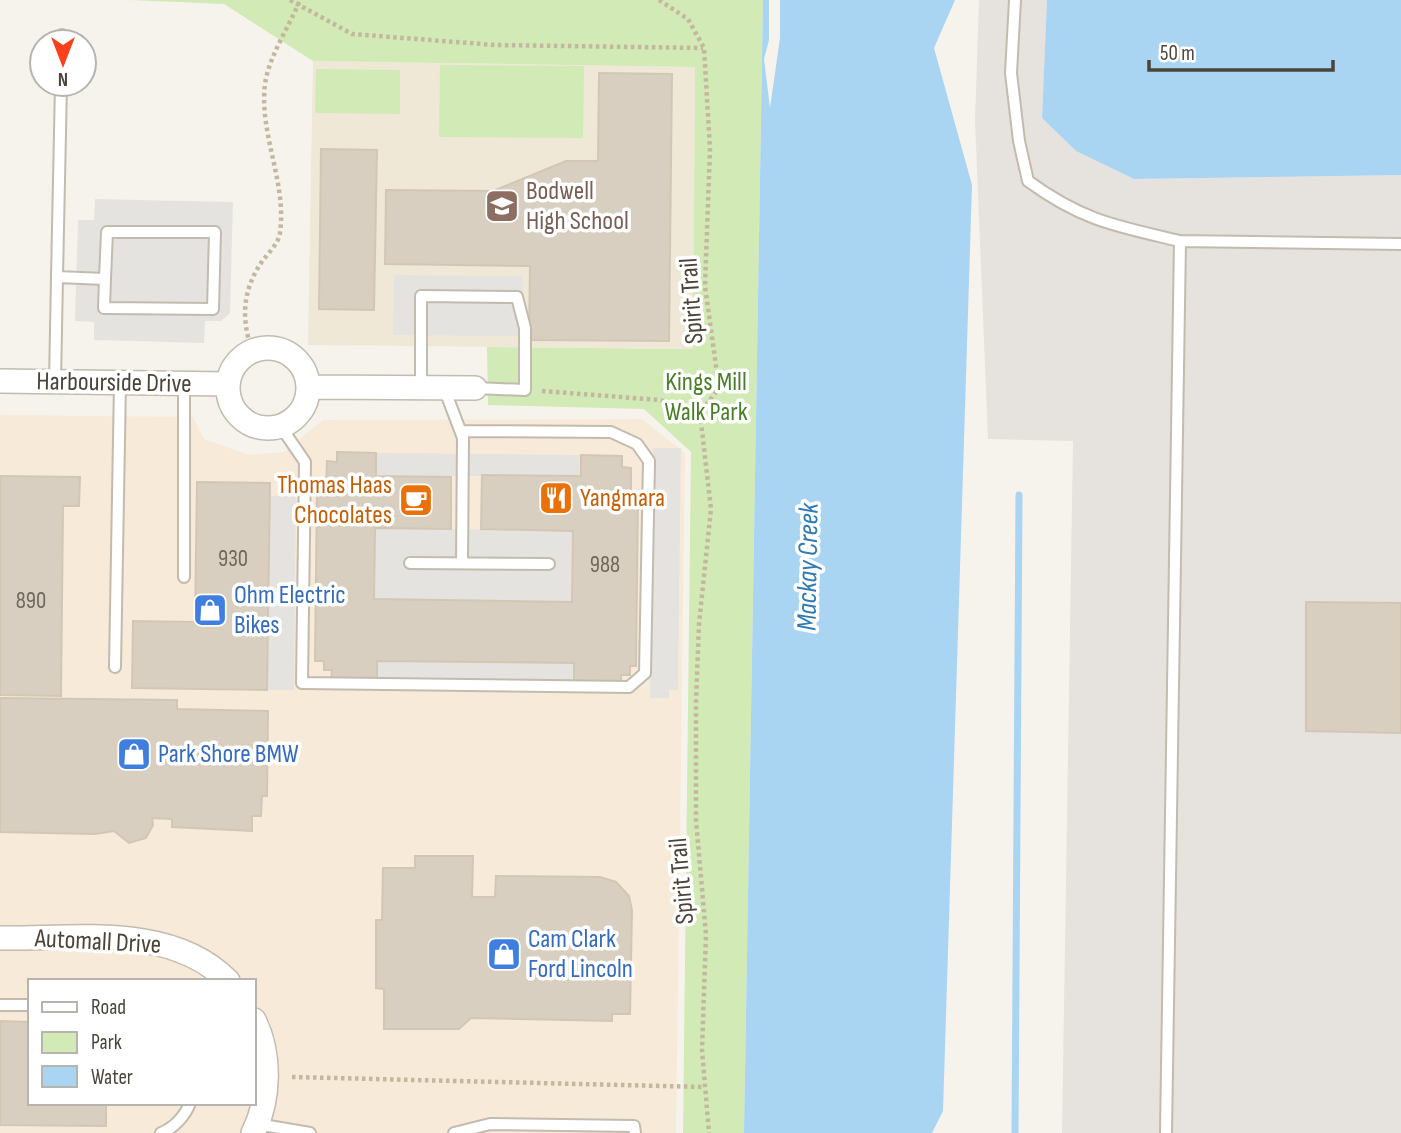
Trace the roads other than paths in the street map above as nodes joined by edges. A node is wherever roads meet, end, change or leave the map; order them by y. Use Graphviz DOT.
graph roads {
  1 [pos="1015,0"];
  2 [pos="61,98"];
  3 [pos="1180,241"];
  4 [pos="1401,244"];
  5 [pos="57,278"];
  6 [pos="105,279"];
  7 [pos="0,381"];
  8 [pos="55,382"];
  9 [pos="120,383"];
  10 [pos="184,384"];
  11 [pos="228,384"];
  12 [pos="309,387"];
  13 [pos="421,388"];
  14 [pos="444,388"];
  15 [pos="475,388"];
  16 [pos="281,427"];
  17 [pos="461,431"];
  18 [pos="410,563"];
  19 [pos="463,563"];
  20 [pos="549,564"];
  21 [pos="184,577"];
  22 [pos="115,667"];
  23 [pos="0,937"];
  24 [pos="226,979"];
  25 [pos="0,1005"];
  26 [pos="28,1005"];
  27 [pos="256,1026"];
  28 [pos="189,1105"];
  29 [pos="255,1128"];
  30 [pos="161,1133"];
  31 [pos="310,1133"];
  32 [pos="454,1133"];
  33 [pos="635,1133"];
  34 [pos="1166,1133"];
  1 -- 3 [label="lane"];
  2 -- 5 [label="lane"];
  3 -- 4 [label="lane"];
  3 -- 34 [label="lane"];
  5 -- 6 [label="lane"];
  5 -- 8 [label="lane"];
  6 -- 6 [label="lane"];
  7 -- 8 [label="street, Harbourside Drive"];
  8 -- 9 [label="street, Harbourside Drive"];
  9 -- 10 [label="street, Harbourside Drive"];
  9 -- 22 [label="lane"];
  10 -- 11 [label="street, Harbourside Drive"];
  10 -- 21 [label="lane"];
  11 -- 12 [label="street"];
  11 -- 16 [label="street"];
  12 -- 13 [label="street"];
  12 -- 16 [label="street"];
  13 -- 14 [label="street"];
  13 -- 15 [label="lane"];
  14 -- 15 [label="street"];
  14 -- 17 [label="lane"];
  16 -- 17 [label="lane"];
  17 -- 19 [label="lane"];
  18 -- 19 [label="lane"];
  19 -- 20 [label="lane"];
  23 -- 24 [label="street, Automall Drive"];
  25 -- 26 [label="lane"];
  27 -- 29 [label="street"];
  28 -- 30 [label="lane"];
  29 -- 31 [label="lane"];
  32 -- 33 [label="lane"];
}
